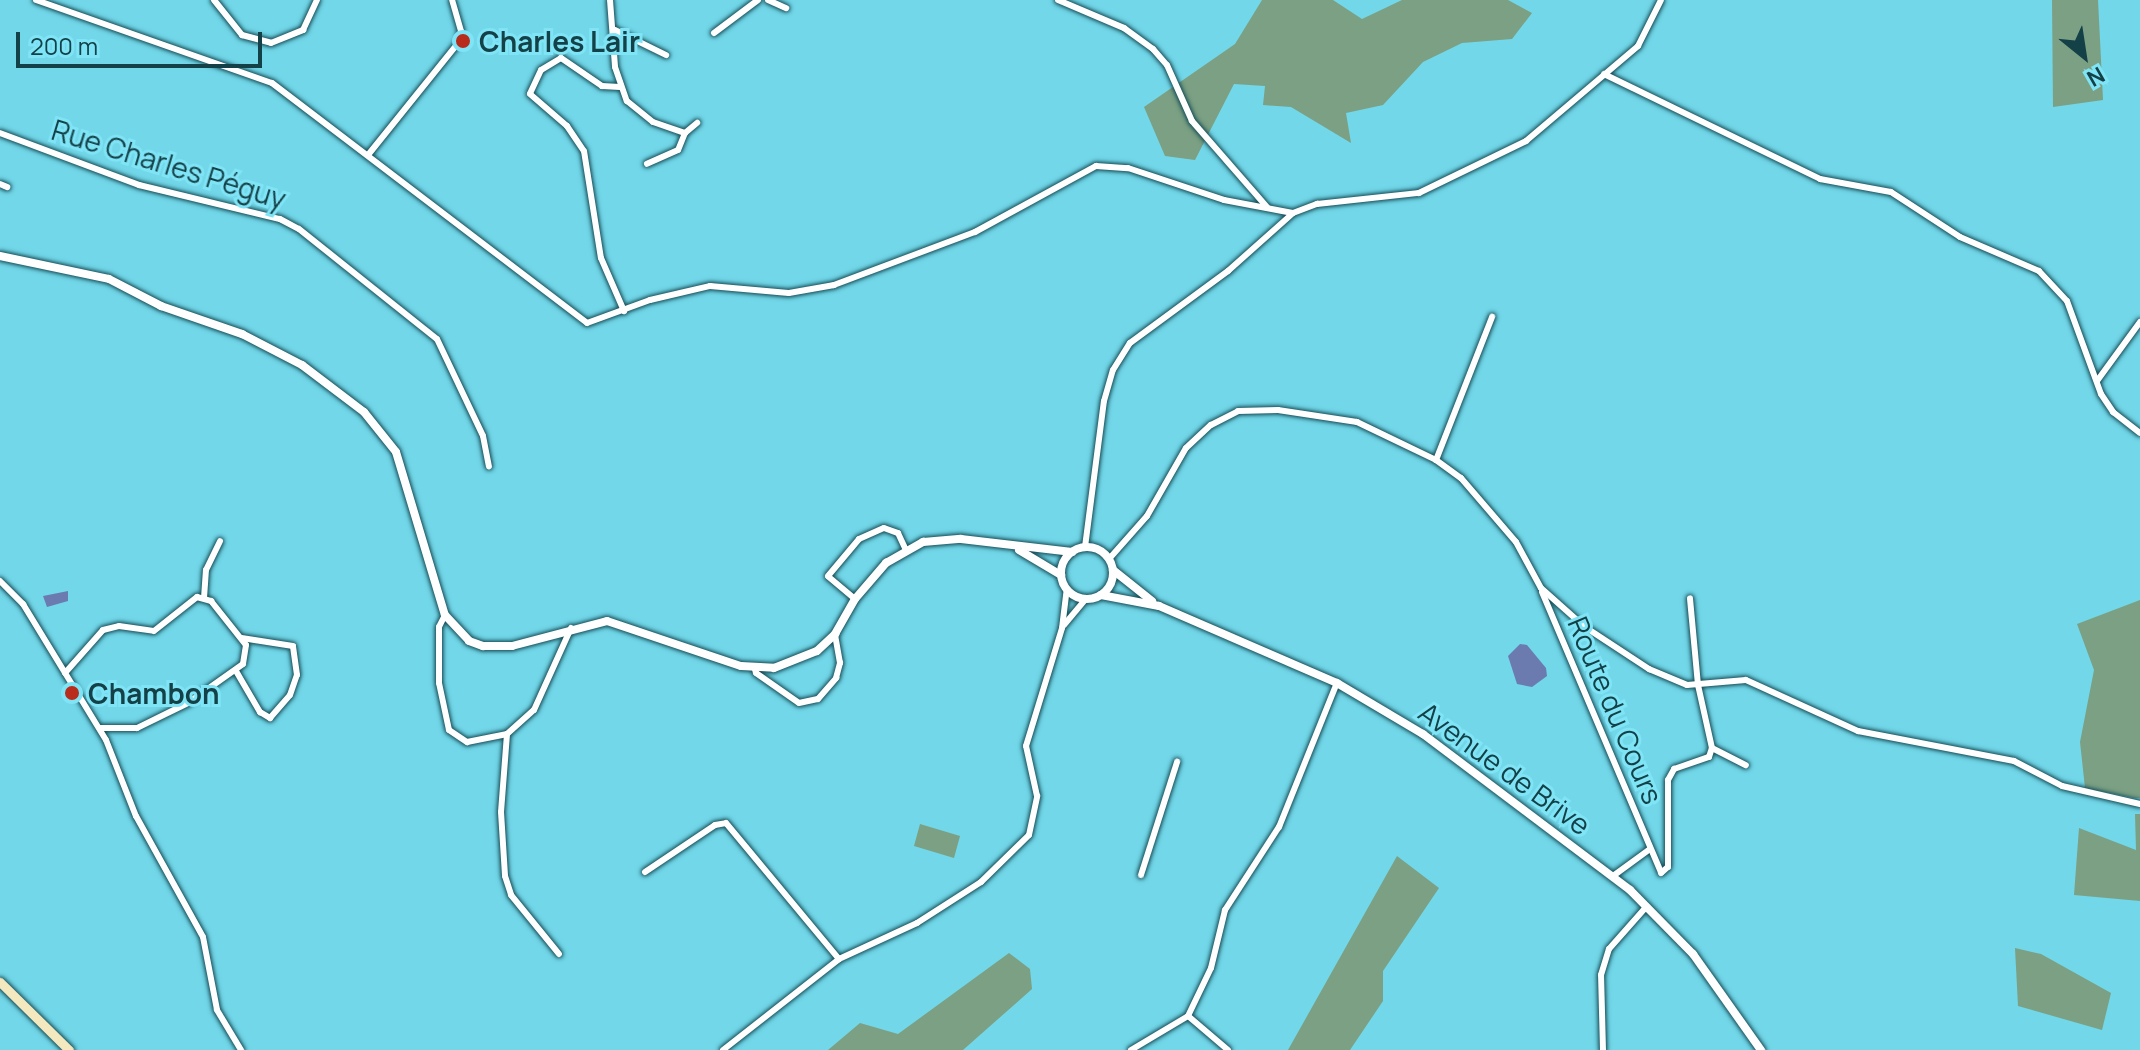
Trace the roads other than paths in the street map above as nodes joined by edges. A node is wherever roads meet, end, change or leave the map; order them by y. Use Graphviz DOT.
graph roads {
  1 [pos="36,0"];
  2 [pos="214,0"];
  3 [pos="317,0"];
  4 [pos="452,0"];
  5 [pos="610,0"];
  6 [pos="758,0"];
  7 [pos="768,0"];
  8 [pos="1058,0"];
  9 [pos="1661,0"];
  10 [pos="786,8"];
  11 [pos="615,30"];
  12 [pos="714,33"];
  13 [pos="666,55"];
  14 [pos="1604,74"];
  15 [pos="620,87"];
  16 [pos="697,123"];
  17 [pos="0,133"];
  18 [pos="685,133"];
  19 [pos="368,155"];
  20 [pos="647,164"];
  21 [pos="1267,207"];
  22 [pos="1293,213"];
  23 [pos="0,256"];
  24 [pos="624,311"];
  25 [pos="1492,317"];
  26 [pos="2140,322"];
  27 [pos="2097,381"];
  28 [pos="2140,433"];
  29 [pos="1436,460"];
  30 [pos="489,466"];
  31 [pos="220,541"];
  32 [pos="1085,547"];
  33 [pos="906,550"];
  34 [pos="1019,550"];
  35 [pos="1072,552"];
  36 [pos="1109,559"];
  37 [pos="1113,569"];
  38 [pos="1061,575"];
  39 [pos="0,581"];
  40 [pos="1541,588"];
  41 [pos="1067,590"];
  42 [pos="1101,595"];
  43 [pos="204,598"];
  44 [pos="1690,598"];
  45 [pos="855,599"];
  46 [pos="1086,599"];
  47 [pos="1159,606"];
  48 [pos="445,615"];
  49 [pos="571,628"];
  50 [pos="1062,628"];
  51 [pos="835,634"];
  52 [pos="242,638"];
  53 [pos="754,666"];
  54 [pos="236,671"];
  55 [pos="65,673"];
  56 [pos="1337,683"];
  57 [pos="1698,685"];
  58 [pos="100,728"];
  59 [pos="507,734"];
  60 [pos="1712,748"];
  61 [pos="1177,762"];
  62 [pos="1746,765"];
  63 [pos="2140,804"];
  64 [pos="1650,849"];
  65 [pos="645,872"];
  66 [pos="1141,875"];
  67 [pos="1613,876"];
  68 [pos="1647,906"];
  69 [pos="559,954"];
  70 [pos="839,959"];
  71 [pos="0,982"];
  72 [pos="1188,1016"];
  73 [pos="69,1050"];
  74 [pos="241,1050"];
  75 [pos="723,1050"];
  76 [pos="1131,1050"];
  77 [pos="1228,1050"];
  78 [pos="1603,1050"];
  79 [pos="1761,1050"];
  1 -- 19 [label="street"];
  2 -- 3 [label="street"];
  4 -- 19 [label="street"];
  5 -- 11 [label="street"];
  6 -- 12 [label="street"];
  7 -- 10 [label="street"];
  8 -- 21 [label="street"];
  9 -- 14 [label="street"];
  11 -- 13 [label="street"];
  11 -- 15 [label="street"];
  14 -- 22 [label="street"];
  14 -- 27 [label="street"];
  15 -- 18 [label="street"];
  15 -- 24 [label="street"];
  16 -- 18 [label="street"];
  17 -- 30 [label="street, Rue Charles Péguy"];
  18 -- 20 [label="street"];
  19 -- 24 [label="street"];
  21 -- 22 [label="street"];
  21 -- 24 [label="street"];
  22 -- 32 [label="street"];
  23 -- 48 [label="street"];
  25 -- 29 [label="street"];
  26 -- 27 [label="street"];
  27 -- 28 [label="street"];
  29 -- 36 [label="street, Route du Cours"];
  29 -- 40 [label="street, Route du Cours"];
  31 -- 43 [label="street"];
  32 -- 35 [label="street"];
  32 -- 36 [label="street"];
  33 -- 34 [label="street"];
  33 -- 45 [label="street"];
  33 -- 45 [label="street"];
  34 -- 35 [label="street"];
  34 -- 38 [label="street"];
  35 -- 38 [label="street"];
  36 -- 37 [label="street"];
  37 -- 42 [label="street"];
  37 -- 47 [label="street"];
  38 -- 41 [label="street"];
  39 -- 55 [label="street"];
  40 -- 57 [label="street, Route du Cours"];
  40 -- 64 [label="street, Route du Cours"];
  41 -- 46 [label="street"];
  41 -- 50 [label="street"];
  42 -- 46 [label="street"];
  42 -- 47 [label="street"];
  43 -- 52 [label="street"];
  43 -- 55 [label="street"];
  44 -- 57 [label="street"];
  45 -- 51 [label="street"];
  46 -- 50 [label="street"];
  47 -- 56 [label="street, Avenue de Brive"];
  48 -- 49 [label="street"];
  48 -- 59 [label="street"];
  49 -- 53 [label="street"];
  49 -- 59 [label="street"];
  50 -- 70 [label="street"];
  51 -- 53 [label="street"];
  51 -- 53 [label="street"];
  52 -- 54 [label="street"];
  52 -- 54 [label="street"];
  54 -- 58 [label="street"];
  55 -- 58 [label="street"];
  56 -- 67 [label="street, Avenue de Brive"];
  56 -- 72 [label="street"];
  57 -- 60 [label="street"];
  57 -- 63 [label="street"];
  58 -- 74 [label="street"];
  59 -- 69 [label="street"];
  60 -- 62 [label="street"];
  60 -- 64 [label="street, Route du Cours"];
  61 -- 66 [label="street"];
  64 -- 67 [label="street"];
  65 -- 70 [label="street"];
  67 -- 68 [label="street, Avenue de Brive"];
  68 -- 78 [label="street"];
  68 -- 79 [label="street, Avenue de Brive"];
  70 -- 75 [label="street"];
  71 -- 73 [label="main road"];
  72 -- 76 [label="street"];
  72 -- 77 [label="street"];
}
